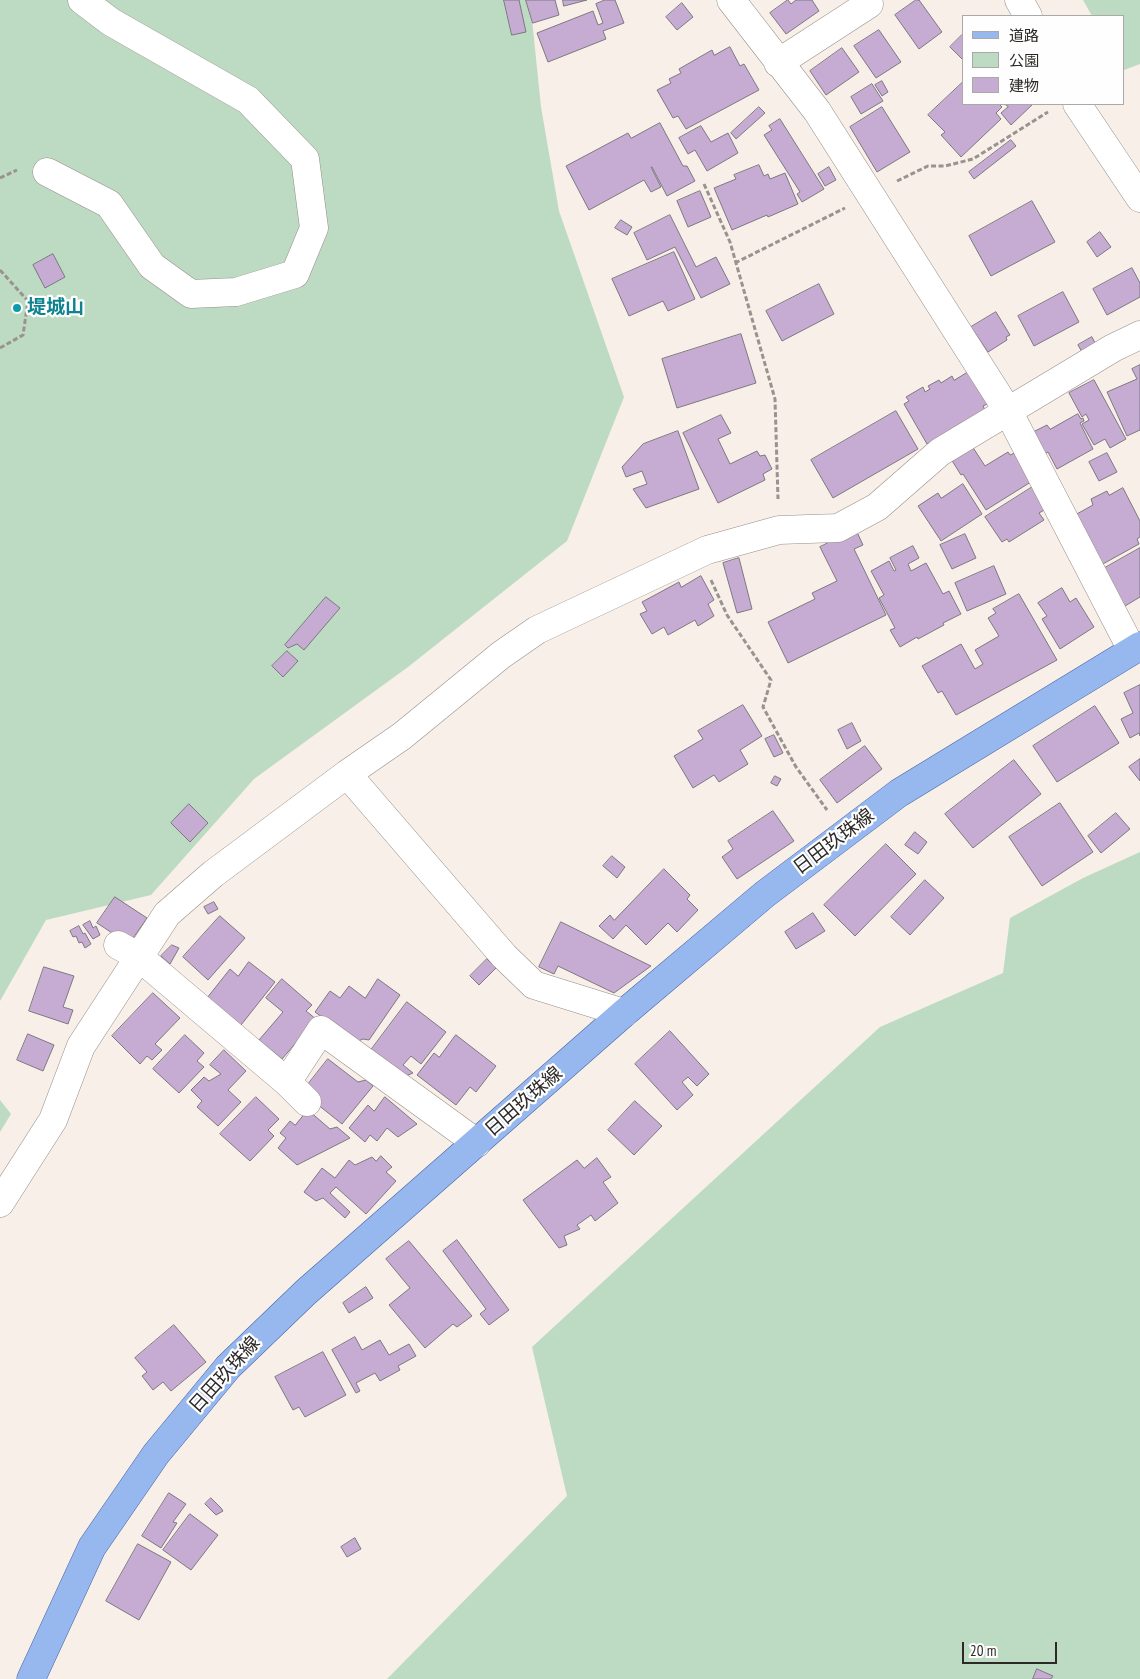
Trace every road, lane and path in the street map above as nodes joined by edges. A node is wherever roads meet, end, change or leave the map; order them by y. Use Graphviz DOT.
graph roads {
  1 [pos="82,0"];
  2 [pos="731,0"];
  3 [pos="1019,0"];
  4 [pos="869,4"];
  5 [pos="1027,15"];
  6 [pos="778,63"];
  7 [pos="1078,105"];
  8 [pos="47,172"];
  9 [pos="704,184"];
  10 [pos="1140,198"];
  11 [pos="0,270"];
  12 [pos="1140,335"];
  13 [pos="0,348"];
  14 [pos="1008,411"];
  15 [pos="779,530"];
  16 [pos="707,550"];
  17 [pos="1136,648"];
  18 [pos="347,774"];
  19 [pos="846,833"];
  20 [pos="129,951"];
  21 [pos="624,1013"];
  22 [pos="287,1082"];
  23 [pos="307,1102"];
  24 [pos="477,1143"];
  25 [pos="0,1203"];
  26 [pos="31,1679"];
  1 -- 8 [label="street"];
  2 -- 6 [label="street"];
  3 -- 5 [label="street"];
  4 -- 6 [label="street"];
  6 -- 14 [label="street"];
  7 -- 10 [label="street"];
  9 -- 15 [label="path"];
  11 -- 13 [label="path"];
  12 -- 14 [label="street"];
  14 -- 15 [label="street"];
  14 -- 17 [label="street"];
  15 -- 16 [label="street"];
  16 -- 18 [label="street"];
  16 -- 19 [label="path"];
  17 -- 19 [label="main road, 日田玖珠線"];
  18 -- 20 [label="street"];
  18 -- 21 [label="street"];
  19 -- 21 [label="main road, 日田玖珠線"];
  20 -- 22 [label="street"];
  20 -- 25 [label="street"];
  21 -- 24 [label="main road, 日田玖珠線"];
  22 -- 23 [label="street"];
  22 -- 24 [label="street"];
  24 -- 26 [label="main road, 日田玖珠線"];
}
